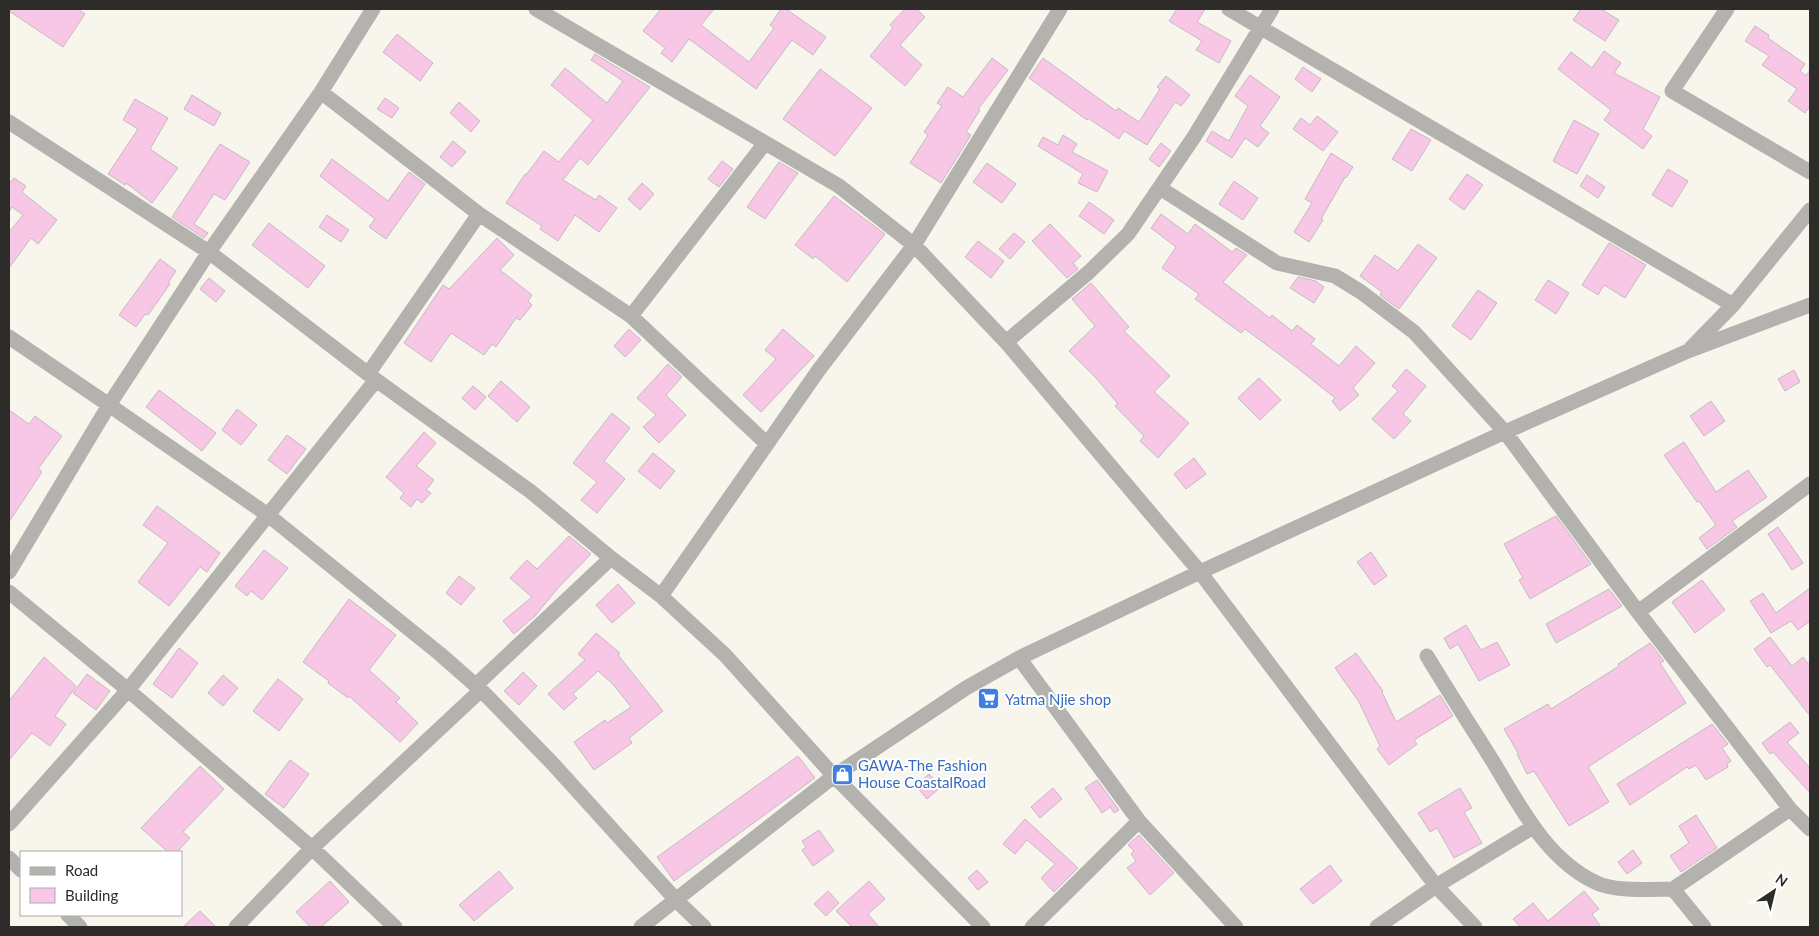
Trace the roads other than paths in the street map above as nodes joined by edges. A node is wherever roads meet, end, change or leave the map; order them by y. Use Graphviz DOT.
graph roads {
  1 [pos="373,9"];
  2 [pos="536,9"];
  3 [pos="1060,9"];
  4 [pos="1229,9"];
  5 [pos="1272,9"];
  6 [pos="1726,9"];
  7 [pos="1259,28"];
  8 [pos="321,92"];
  9 [pos="9,122"];
  10 [pos="765,143"];
  11 [pos="1810,172"];
  12 [pos="1160,188"];
  13 [pos="1810,210"];
  14 [pos="479,214"];
  15 [pos="914,245"];
  16 [pos="209,252"];
  17 [pos="1733,305"];
  18 [pos="1810,305"];
  19 [pos="631,316"];
  20 [pos="9,337"];
  21 [pos="1006,342"];
  22 [pos="1688,350"];
  23 [pos="372,377"];
  24 [pos="109,405"];
  25 [pos="1505,432"];
  26 [pos="766,443"];
  27 [pos="1810,484"];
  28 [pos="268,515"];
  29 [pos="612,558"];
  30 [pos="9,572"];
  31 [pos="1200,572"];
  32 [pos="9,592"];
  33 [pos="661,596"];
  34 [pos="1638,612"];
  35 [pos="1427,656"];
  36 [pos="1019,658"];
  37 [pos="478,687"];
  38 [pos="128,690"];
  39 [pos="834,776"];
  40 [pos="1790,809"];
  41 [pos="1139,821"];
  42 [pos="9,824"];
  43 [pos="1533,826"];
  44 [pos="1810,829"];
  45 [pos="312,848"];
  46 [pos="9,858"];
  47 [pos="20,869"];
  48 [pos="1436,886"];
  49 [pos="1673,889"];
  50 [pos="676,901"];
  51 [pos="69,916"];
  52 [pos="80,927"];
  53 [pos="236,927"];
  54 [pos="395,927"];
  55 [pos="641,927"];
  56 [pos="704,927"];
  57 [pos="983,927"];
  58 [pos="1032,927"];
  59 [pos="1236,927"];
  60 [pos="1377,927"];
  61 [pos="1476,927"];
  62 [pos="1704,927"];
  1 -- 8 [label="street"];
  2 -- 10 [label="street"];
  3 -- 15 [label="street"];
  4 -- 7 [label="street"];
  5 -- 7 [label="street"];
  6 -- 11 [label="street"];
  7 -- 12 [label="street"];
  7 -- 17 [label="street"];
  8 -- 14 [label="street"];
  8 -- 16 [label="street"];
  9 -- 16 [label="street"];
  10 -- 15 [label="street"];
  10 -- 19 [label="street"];
  12 -- 21 [label="street"];
  12 -- 25 [label="street"];
  13 -- 17 [label="street"];
  14 -- 19 [label="street"];
  14 -- 23 [label="street"];
  15 -- 21 [label="street"];
  15 -- 26 [label="street"];
  16 -- 23 [label="street"];
  16 -- 24 [label="street"];
  17 -- 22 [label="street"];
  18 -- 22 [label="street"];
  19 -- 26 [label="street"];
  20 -- 24 [label="street"];
  21 -- 31 [label="street"];
  22 -- 25 [label="street"];
  23 -- 28 [label="street"];
  23 -- 29 [label="street"];
  24 -- 28 [label="street"];
  24 -- 30 [label="street"];
  25 -- 31 [label="street"];
  25 -- 34 [label="street"];
  26 -- 33 [label="street"];
  27 -- 34 [label="street"];
  28 -- 37 [label="street"];
  28 -- 38 [label="street"];
  29 -- 33 [label="street"];
  29 -- 37 [label="street"];
  31 -- 36 [label="street"];
  31 -- 48 [label="street"];
  32 -- 38 [label="street"];
  33 -- 39 [label="street"];
  34 -- 40 [label="street"];
  35 -- 43 [label="street"];
  36 -- 39 [label="street"];
  36 -- 41 [label="street"];
  37 -- 45 [label="street"];
  37 -- 50 [label="street"];
  38 -- 42 [label="street"];
  38 -- 45 [label="street"];
  39 -- 50 [label="street"];
  39 -- 57 [label="street"];
  40 -- 44 [label="street"];
  40 -- 49 [label="street"];
  41 -- 58 [label="street"];
  41 -- 59 [label="street"];
  43 -- 48 [label="street"];
  43 -- 49 [label="street"];
  45 -- 53 [label="street"];
  45 -- 54 [label="street"];
  46 -- 47 [label="street"];
  48 -- 60 [label="street"];
  48 -- 61 [label="street"];
  49 -- 62 [label="street"];
  50 -- 55 [label="street"];
  50 -- 56 [label="street"];
  51 -- 52 [label="street"];
}
